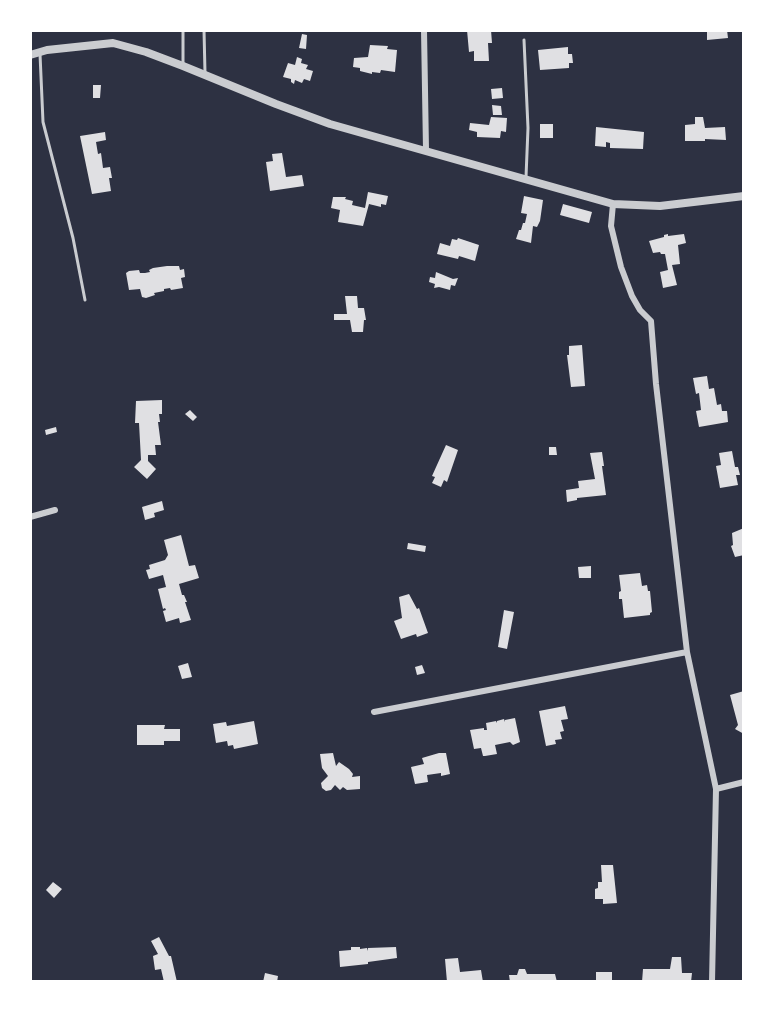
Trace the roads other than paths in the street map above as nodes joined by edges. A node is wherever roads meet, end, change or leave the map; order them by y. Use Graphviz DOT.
graph roads {
  1 [pos="183,30"];
  2 [pos="204,30"];
  3 [pos="424,30"];
  4 [pos="524,40"];
  5 [pos="39,52"];
  6 [pos="30,55"];
  7 [pos="183,66"];
  8 [pos="205,75"];
  9 [pos="426,150"];
  10 [pos="526,179"];
  11 [pos="744,196"];
  12 [pos="614,204"];
  13 [pos="85,300"];
  14 [pos="55,510"];
  15 [pos="30,517"];
  16 [pos="687,652"];
  17 [pos="374,712"];
  18 [pos="744,782"];
  19 [pos="716,789"];
  20 [pos="712,982"];
  1 -- 7 [label="lane"];
  2 -- 8 [label="lane"];
  3 -- 9 [label="street"];
  4 -- 10 [label="lane"];
  5 -- 6 [label="street"];
  5 -- 7 [label="street"];
  5 -- 13 [label="lane"];
  7 -- 8 [label="street"];
  8 -- 9 [label="street"];
  9 -- 10 [label="street"];
  10 -- 12 [label="street"];
  11 -- 12 [label="street"];
  12 -- 16 [label="street"];
  14 -- 15 [label="street"];
  16 -- 17 [label="street"];
  16 -- 19 [label="street"];
  18 -- 19 [label="street"];
  19 -- 20 [label="street"];
}
